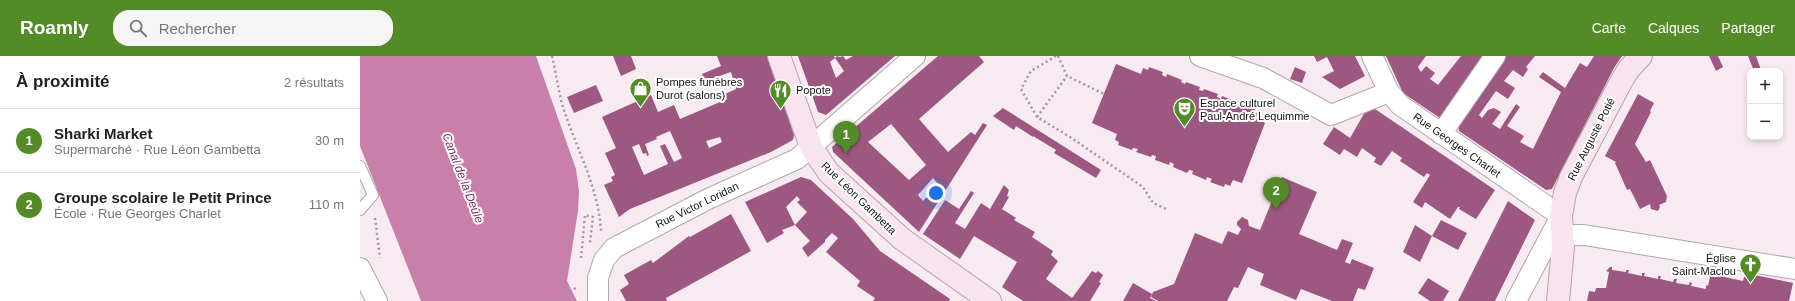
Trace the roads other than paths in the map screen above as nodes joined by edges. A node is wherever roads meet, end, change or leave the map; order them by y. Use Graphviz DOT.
graph roads {
  1 [pos="779,56"];
  2 [pos="915,56"];
  3 [pos="1200,56"];
  4 [pos="1372,56"];
  5 [pos="1495,56"];
  6 [pos="1640,56"];
  7 [pos="1390,92"];
  8 [pos="1441,134"];
  9 [pos="811,147"];
  10 [pos="360,166"];
  11 [pos="360,210"];
  12 [pos="1562,225"];
  13 [pos="360,268"];
  14 [pos="1795,270"];
  15 [pos="377,301"];
  16 [pos="598,301"];
  17 [pos="990,301"];
  18 [pos="1516,301"];
  19 [pos="1558,301"];
  1 -- 9 [label="street, Rue Léon Gambetta"];
  2 -- 9 [label="street, Rue Victor Loridan"];
  3 -- 7 [label="street"];
  4 -- 7 [label="street, Rue Georges Charlet"];
  5 -- 8 [label="street"];
  6 -- 12 [label="street, Rue Auguste Potié"];
  7 -- 8 [label="street, Rue Georges Charlet"];
  8 -- 12 [label="street, Rue Georges Charlet"];
  9 -- 16 [label="street, Rue Victor Loridan"];
  9 -- 17 [label="street, Rue Léon Gambetta"];
  10 -- 11 [label="lane"];
  12 -- 14 [label="street"];
  12 -- 18 [label="street"];
  12 -- 19 [label="street, Rue Auguste Potié"];
  13 -- 15 [label="street"];
}
